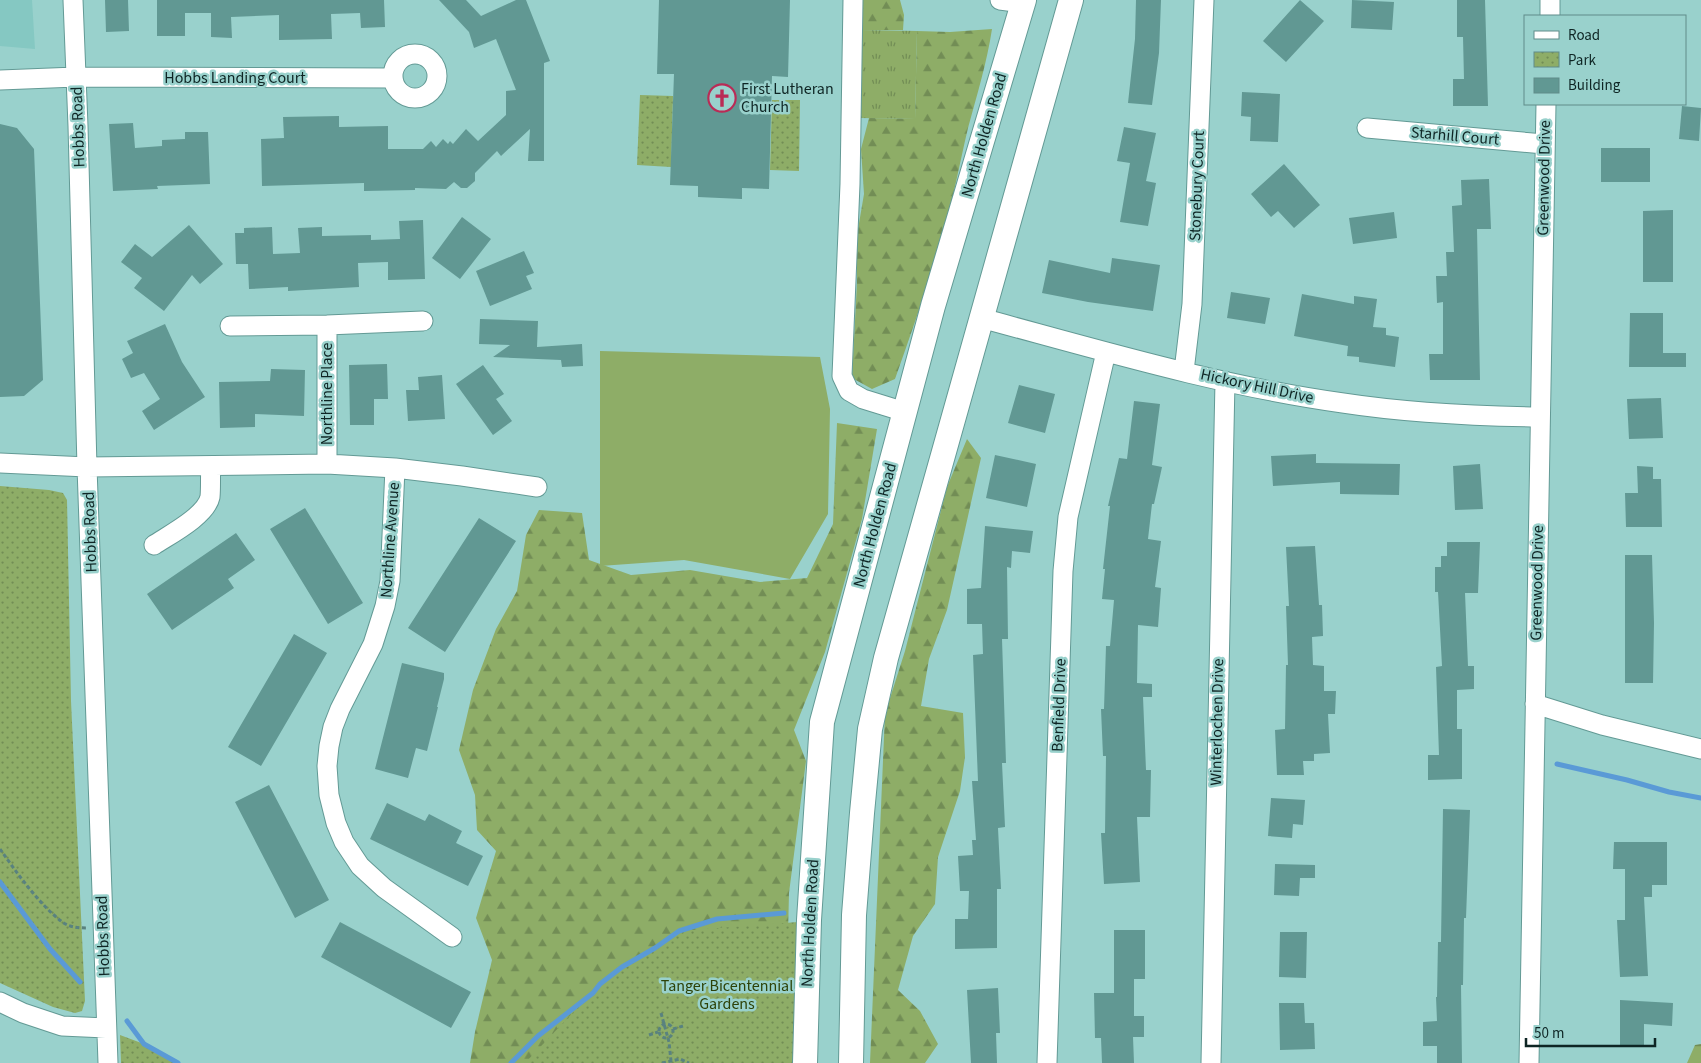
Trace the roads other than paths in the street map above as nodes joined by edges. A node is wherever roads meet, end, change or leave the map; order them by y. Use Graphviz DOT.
graph roads {
  1 [pos="72,0"];
  2 [pos="853,0"];
  3 [pos="1071,0"];
  4 [pos="1204,0"];
  5 [pos="1550,0"];
  6 [pos="1016,1"];
  7 [pos="1550,15"];
  8 [pos="76,77"];
  9 [pos="393,78"];
  10 [pos="0,80"];
  11 [pos="1546,105"];
  12 [pos="1367,128"];
  13 [pos="1544,144"];
  14 [pos="981,318"];
  15 [pos="422,321"];
  16 [pos="328,324"];
  17 [pos="230,326"];
  18 [pos="1106,352"];
  19 [pos="1184,371"];
  20 [pos="1225,381"];
  21 [pos="905,412"];
  22 [pos="1540,417"];
  23 [pos="0,463"];
  24 [pos="327,464"];
  25 [pos="211,466"];
  26 [pos="87,467"];
  27 [pos="395,468"];
  28 [pos="537,487"];
  29 [pos="154,545"];
  30 [pos="1535,704"];
  31 [pos="1701,749"];
  32 [pos="452,936"];
  33 [pos="0,1002"];
  34 [pos="106,1028"];
  35 [pos="108,1063"];
  36 [pos="806,1063"];
  37 [pos="851,1063"];
  38 [pos="1047,1063"];
  39 [pos="1211,1063"];
  40 [pos="1529,1063"];
  1 -- 8 [label="street, Hobbs Road"];
  2 -- 21 [label="street"];
  3 -- 14 [label="main road"];
  4 -- 19 [label="street, Stonebury Court"];
  5 -- 7 [label="street"];
  6 -- 21 [label="main road, North Holden Road"];
  8 -- 9 [label="street, Hobbs Landing Court"];
  8 -- 10 [label="street, Hobbs Landing Court"];
  8 -- 26 [label="street, Hobbs Road"];
  11 -- 13 [label="street, Greenwood Drive"];
  12 -- 13 [label="street, Starhill Court"];
  13 -- 22 [label="street, Greenwood Drive"];
  14 -- 18 [label="street, Hickory Hill Drive"];
  14 -- 37 [label="main road"];
  15 -- 16 [label="street, Northline Place"];
  16 -- 17 [label="street, Northline Place"];
  16 -- 24 [label="street, Northline Place"];
  18 -- 19 [label="street, Hickory Hill Drive"];
  18 -- 38 [label="street, Benfield Drive"];
  19 -- 20 [label="street, Hickory Hill Drive"];
  20 -- 22 [label="street, Hickory Hill Drive"];
  20 -- 39 [label="street, Winterlochen Drive"];
  21 -- 36 [label="main road, North Holden Road"];
  22 -- 30 [label="street, Greenwood Drive"];
  23 -- 26 [label="street, Northline Avenue"];
  24 -- 25 [label="street, Northline Avenue"];
  24 -- 27 [label="street, Northline Avenue"];
  25 -- 26 [label="street, Northline Avenue"];
  25 -- 29 [label="street"];
  26 -- 34 [label="street, Hobbs Road"];
  27 -- 28 [label="street, Northline Avenue"];
  27 -- 32 [label="street, Northline Avenue"];
  30 -- 31 [label="street"];
  30 -- 40 [label="street, Greenwood Drive"];
  33 -- 34 [label="street"];
  34 -- 35 [label="street, Hobbs Road"];
}
